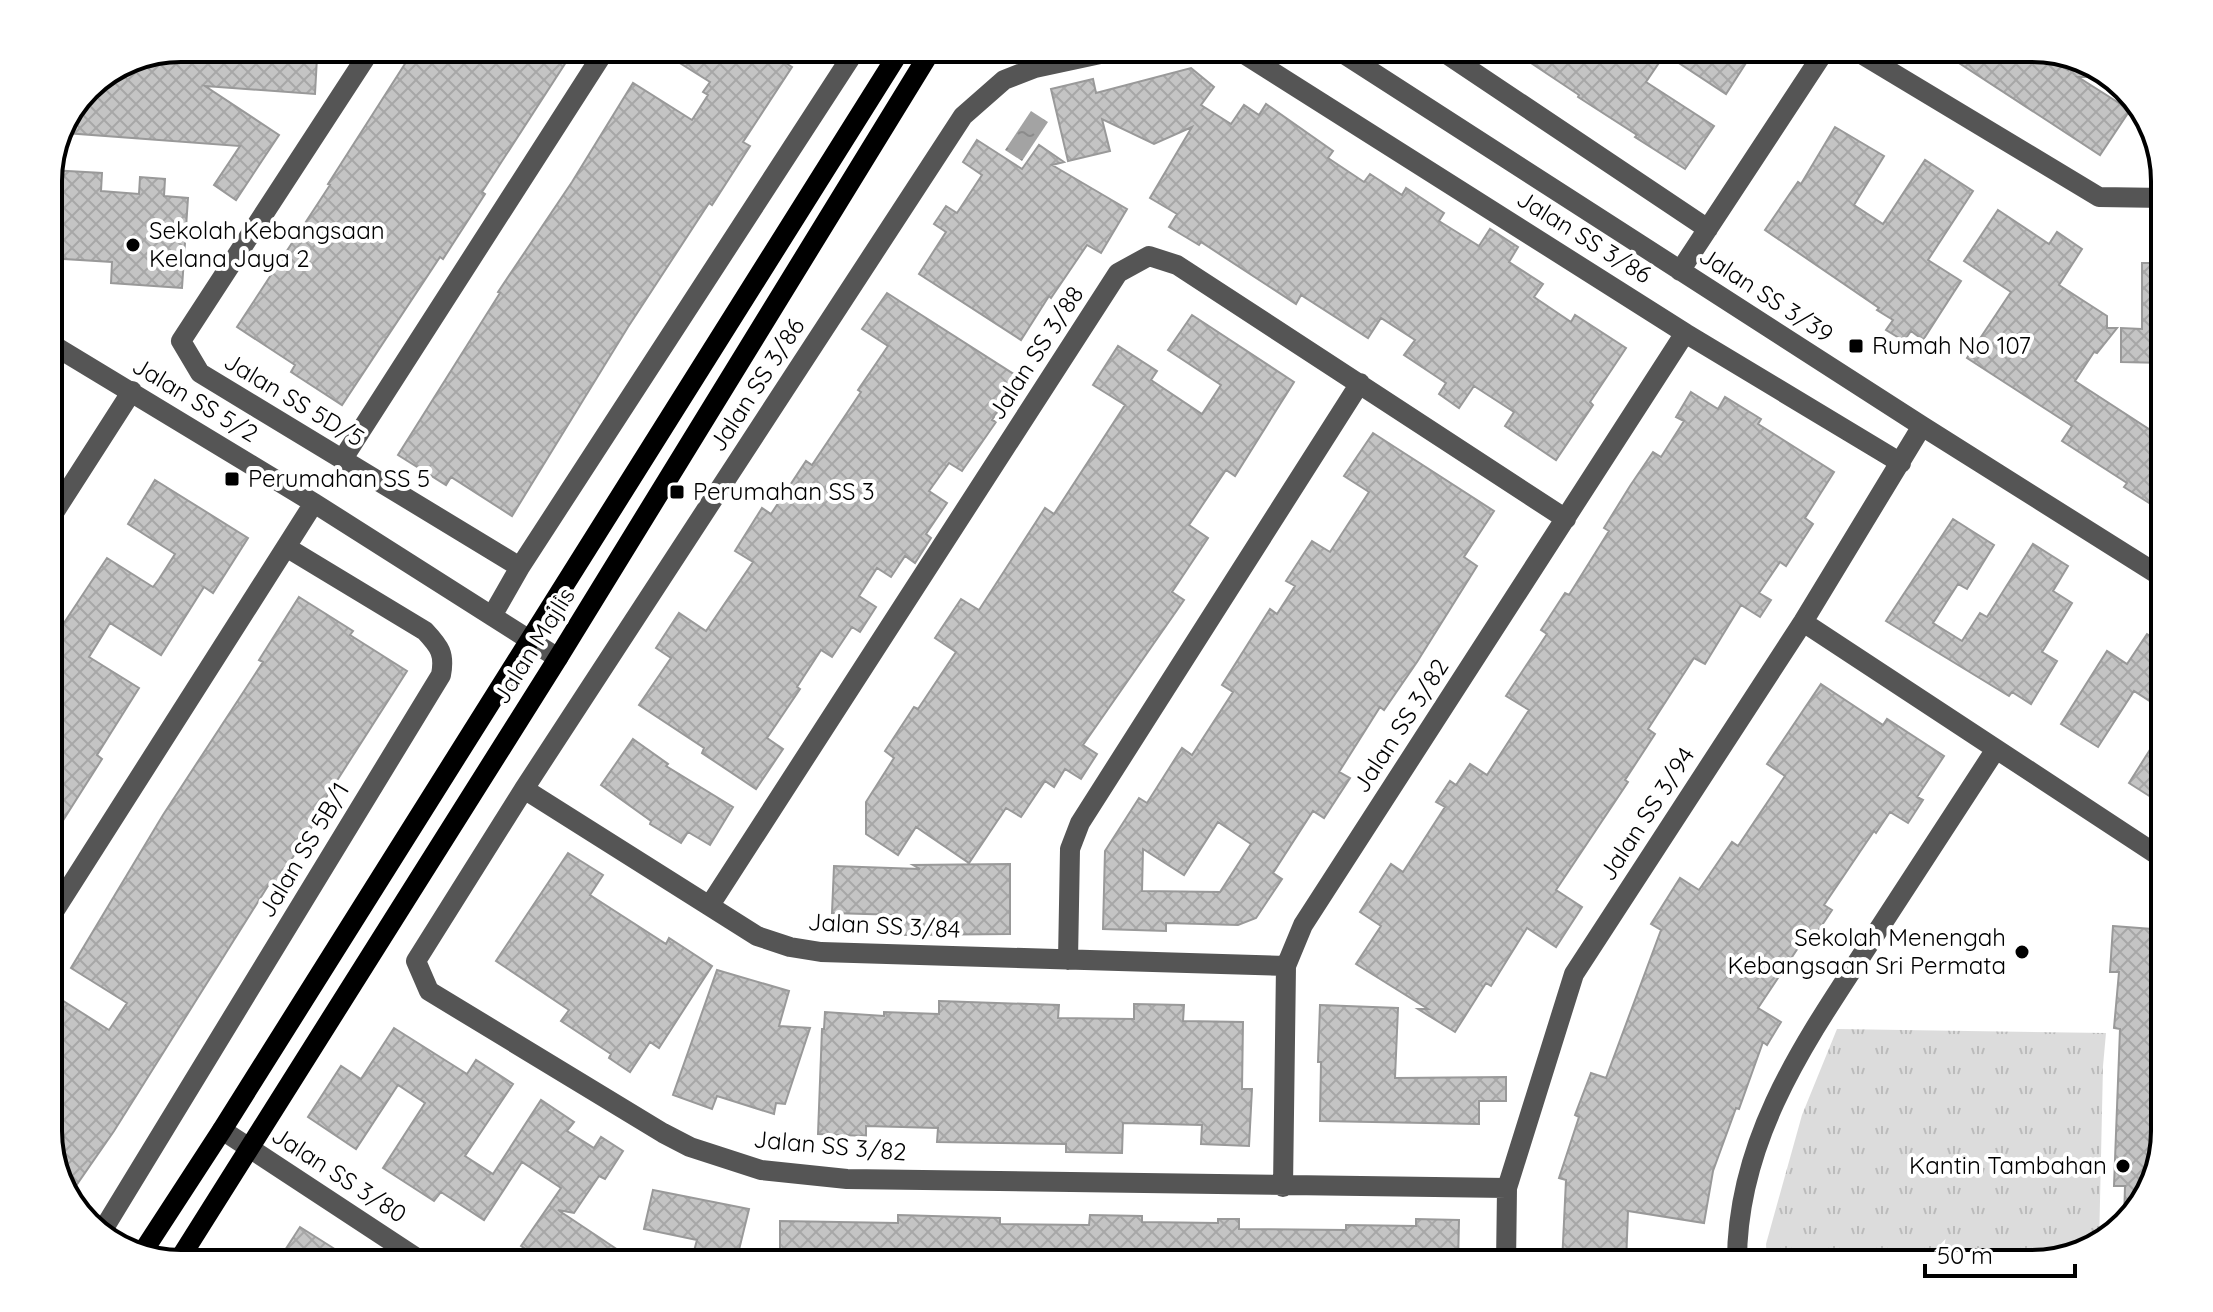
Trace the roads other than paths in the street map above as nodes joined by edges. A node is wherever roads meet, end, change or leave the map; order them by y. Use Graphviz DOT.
graph roads {
  1 [pos="363,62"];
  2 [pos="598,62"];
  3 [pos="848,62"];
  4 [pos="893,62"];
  5 [pos="924,62"];
  6 [pos="1063,62"];
  7 [pos="1257,62"];
  8 [pos="1356,62"];
  9 [pos="1458,62"];
  10 [pos="1817,62"];
  11 [pos="1875,62"];
  12 [pos="2151,198"];
  13 [pos="1708,229"];
  14 [pos="1680,271"];
  15 [pos="1685,333"];
  16 [pos="62,350"];
  17 [pos="1360,383"];
  18 [pos="132,391"];
  19 [pos="1922,426"];
  20 [pos="342,460"];
  21 [pos="1901,463"];
  22 [pos="62,500"];
  23 [pos="314,503"];
  24 [pos="1566,519"];
  25 [pos="286,547"];
  26 [pos="520,567"];
  27 [pos="2151,570"];
  28 [pos="492,616"];
  29 [pos="1803,622"];
  30 [pos="530,639"];
  31 [pos="558,658"];
  32 [pos="1996,749"];
  33 [pos="524,789"];
  34 [pos="2151,851"];
  35 [pos="62,899"];
  36 [pos="710,905"];
  37 [pos="1068,960"];
  38 [pos="1286,966"];
  39 [pos="423,981"];
  40 [pos="222,1130"];
  41 [pos="248,1147"];
  42 [pos="1283,1187"];
  43 [pos="1507,1188"];
  44 [pos="107,1224"];
  45 [pos="147,1245"];
  46 [pos="185,1250"];
  47 [pos="405,1250"];
  48 [pos="1506,1250"];
  49 [pos="1737,1250"];
  1 -- 20 [label="street, Jalan SS 5D/5"];
  2 -- 20 [label="street"];
  3 -- 26 [label="street"];
  4 -- 30 [label="main road, Jalan Majlis"];
  5 -- 31 [label="main road, Jalan Majlis"];
  6 -- 33 [label="street, Jalan SS 3/86"];
  7 -- 15 [label="street, Jalan SS 3/86"];
  8 -- 14 [label="street, Jalan SS 3/39"];
  9 -- 13 [label="street"];
  10 -- 13 [label="street"];
  11 -- 12 [label="street"];
  13 -- 14 [label="street"];
  14 -- 19 [label="street, Jalan SS 3/39"];
  15 -- 21 [label="street, Jalan SS 3/86"];
  15 -- 24 [label="street, Jalan SS 3/82"];
  16 -- 18 [label="street, Jalan SS 5/2"];
  17 -- 24 [label="street, Jalan SS 3/88"];
  17 -- 36 [label="street, Jalan SS 3/88"];
  17 -- 37 [label="street"];
  18 -- 22 [label="street"];
  18 -- 23 [label="street, Jalan SS 5/2"];
  19 -- 21 [label="street, Jalan SS 3/94"];
  19 -- 27 [label="street, Jalan SS 3/39"];
  20 -- 26 [label="street, Jalan SS 5D/5"];
  21 -- 29 [label="street, Jalan SS 3/94"];
  23 -- 25 [label="street"];
  23 -- 28 [label="street, Jalan SS 5/2"];
  24 -- 38 [label="street, Jalan SS 3/82"];
  25 -- 35 [label="street"];
  25 -- 44 [label="street, Jalan SS 5B/1"];
  26 -- 28 [label="street"];
  28 -- 30 [label="street, Jalan SS 5/2"];
  29 -- 32 [label="street"];
  29 -- 43 [label="street, Jalan SS 3/94"];
  30 -- 31 [label="street, Jalan SS 5/2"];
  30 -- 40 [label="main road, Jalan Majlis"];
  31 -- 41 [label="main road, Jalan Majlis"];
  32 -- 34 [label="street"];
  32 -- 49 [label="street"];
  33 -- 36 [label="street, Jalan SS 3/84"];
  33 -- 39 [label="street, Jalan SS 3/86"];
  36 -- 37 [label="street, Jalan SS 3/84"];
  37 -- 38 [label="street, Jalan SS 3/84"];
  38 -- 42 [label="street, Jalan SS 3/82"];
  39 -- 42 [label="street, Jalan SS 3/82"];
  40 -- 41 [label="street, Jalan SS 3/80"];
  40 -- 45 [label="main road, Jalan Majlis"];
  41 -- 46 [label="main road, Jalan Majlis"];
  41 -- 47 [label="street, Jalan SS 3/80"];
  42 -- 43 [label="street, Jalan SS 3/82"];
  43 -- 48 [label="street, Jalan SS 3/94"];
}
